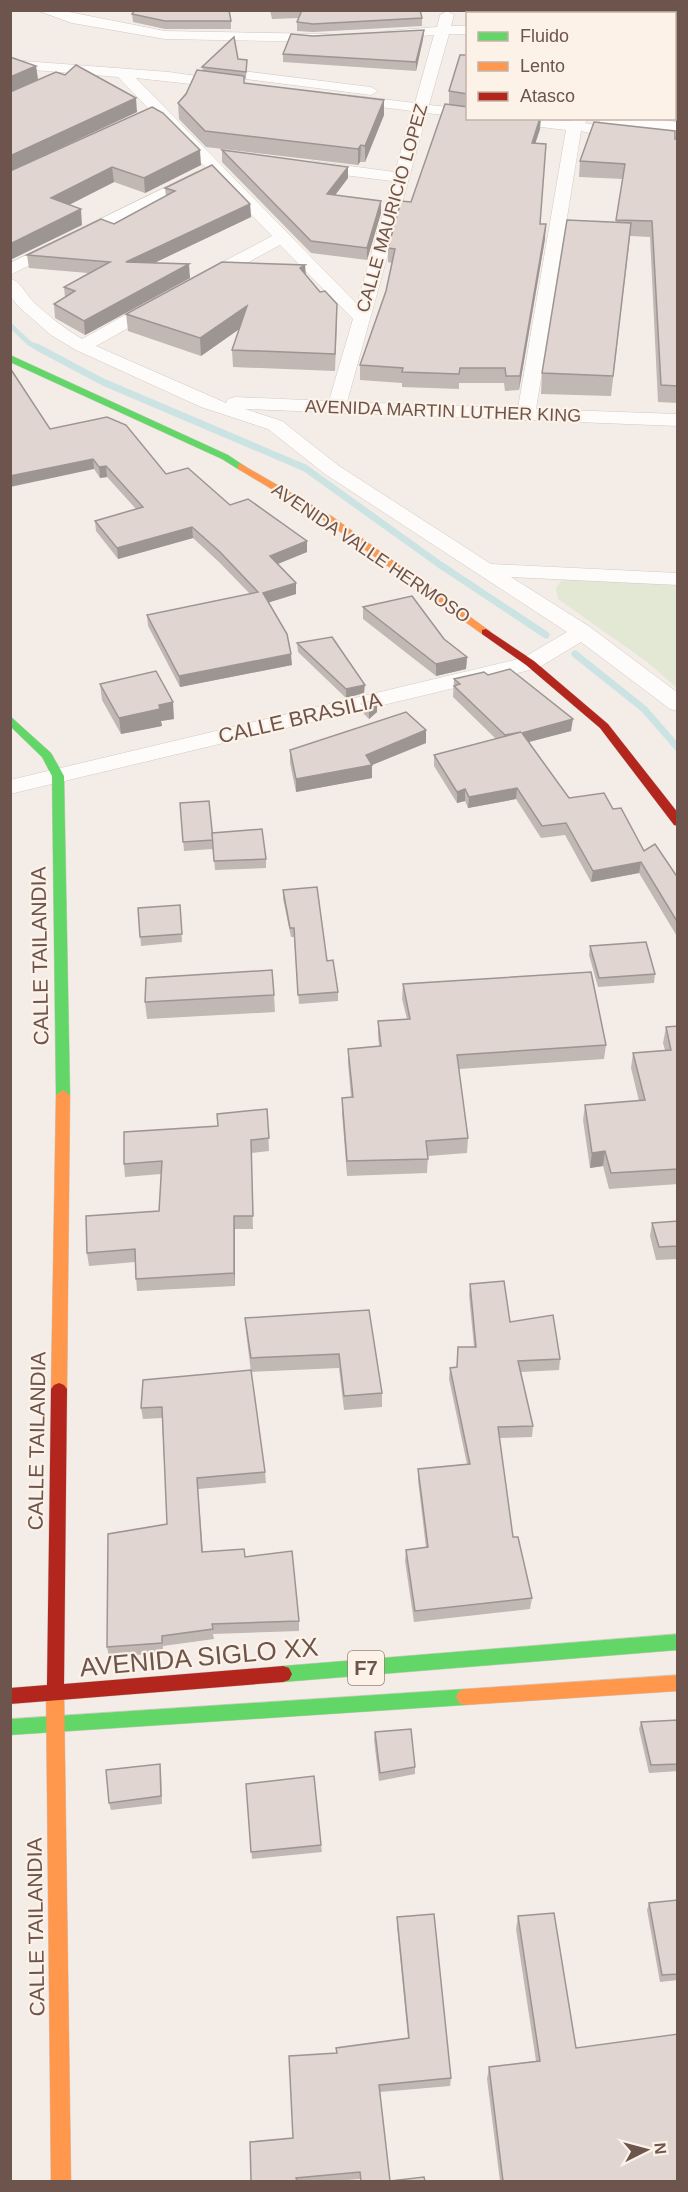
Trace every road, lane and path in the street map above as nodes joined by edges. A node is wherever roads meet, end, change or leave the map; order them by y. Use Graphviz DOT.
graph roads {
  1 [pos="43,10"];
  2 [pos="448,10"];
  3 [pos="445,29"];
  4 [pos="466,30"];
  5 [pos="369,36"];
  6 [pos="347,37"];
  7 [pos="10,64"];
  8 [pos="78,70"];
  9 [pos="211,71"];
  10 [pos="123,73"];
  11 [pos="49,83"];
  12 [pos="423,103"];
  13 [pos="466,103"];
  14 [pos="466,114"];
  15 [pos="543,120"];
  16 [pos="619,120"];
  17 [pos="578,122"];
  18 [pos="678,127"];
  19 [pos="678,138"];
  20 [pos="219,162"];
  21 [pos="295,164"];
  22 [pos="402,178"];
  23 [pos="282,237"];
  24 [pos="10,270"];
  25 [pos="10,284"];
  26 [pos="192,286"];
  27 [pos="172,297"];
  28 [pos="361,318"];
  29 [pos="82,346"];
  30 [pos="10,358"];
  31 [pos="208,403"];
  32 [pos="337,406"];
  33 [pos="526,415"];
  34 [pos="678,420"];
  35 [pos="490,570"];
  36 [pos="678,579"];
  37 [pos="582,632"];
  38 [pos="530,663"];
  39 [pos="678,704"];
  40 [pos="10,719"];
  41 [pos="58,776"];
  42 [pos="10,787"];
  43 [pos="678,822"];
  44 [pos="678,1642"];
  45 [pos="678,1683"];
  46 [pos="55,1693"];
  47 [pos="10,1696"];
  48 [pos="55,1723"];
  49 [pos="10,1726"];
  50 [pos="61,2181"];
  1 -- 6 [label="street"];
  2 -- 3 [label="street, CALLE MAURICIO LOPEZ"];
  3 -- 4 [label="street"];
  3 -- 5 [label="street"];
  3 -- 12 [label="street, CALLE MAURICIO LOPEZ"];
  7 -- 8 [label="street"];
  8 -- 10 [label="street"];
  8 -- 11 [label="street"];
  9 -- 12 [label="street"];
  10 -- 12 [label="street"];
  10 -- 20 [label="street"];
  12 -- 13 [label="street"];
  12 -- 14 [label="street"];
  12 -- 22 [label="street, CALLE MAURICIO LOPEZ"];
  15 -- 17 [label="street"];
  16 -- 18 [label="street"];
  17 -- 19 [label="street"];
  17 -- 33 [label="street"];
  20 -- 23 [label="street"];
  20 -- 24 [label="street"];
  21 -- 22 [label="street"];
  22 -- 28 [label="street, CALLE MAURICIO LOPEZ"];
  23 -- 26 [label="street"];
  23 -- 28 [label="street"];
  25 -- 29 [label="street"];
  27 -- 29 [label="street"];
  28 -- 32 [label="street, CALLE MAURICIO LOPEZ"];
  29 -- 31 [label="street"];
  30 -- 38 [label="main road, AVENIDA VALLE HERMOSO"];
  31 -- 32 [label="street, AVENIDA MARTIN LUTHER KING"];
  31 -- 35 [label="street"];
  32 -- 33 [label="street, AVENIDA MARTIN LUTHER KING"];
  33 -- 34 [label="street, AVENIDA MARTIN LUTHER KING"];
  35 -- 36 [label="street"];
  35 -- 37 [label="street"];
  37 -- 38 [label="street, CALLE BRASILIA"];
  37 -- 39 [label="street"];
  38 -- 41 [label="street, CALLE BRASILIA"];
  38 -- 43 [label="main road, AVENIDA VALLE HERMOSO"];
  40 -- 41 [label="main road"];
  41 -- 42 [label="street, CALLE BRASILIA"];
  41 -- 46 [label="main road, CALLE TAILANDIA"];
  44 -- 46 [label="main road, AVENIDA SIGLO XX / F7"];
  45 -- 48 [label="main road, F7"];
  46 -- 47 [label="main road, AVENIDA SIGLO XX / F7"];
  46 -- 48 [label="main road, CALLE TAILANDIA"];
  48 -- 49 [label="main road, F7"];
  48 -- 50 [label="main road, CALLE TAILANDIA"];
}
